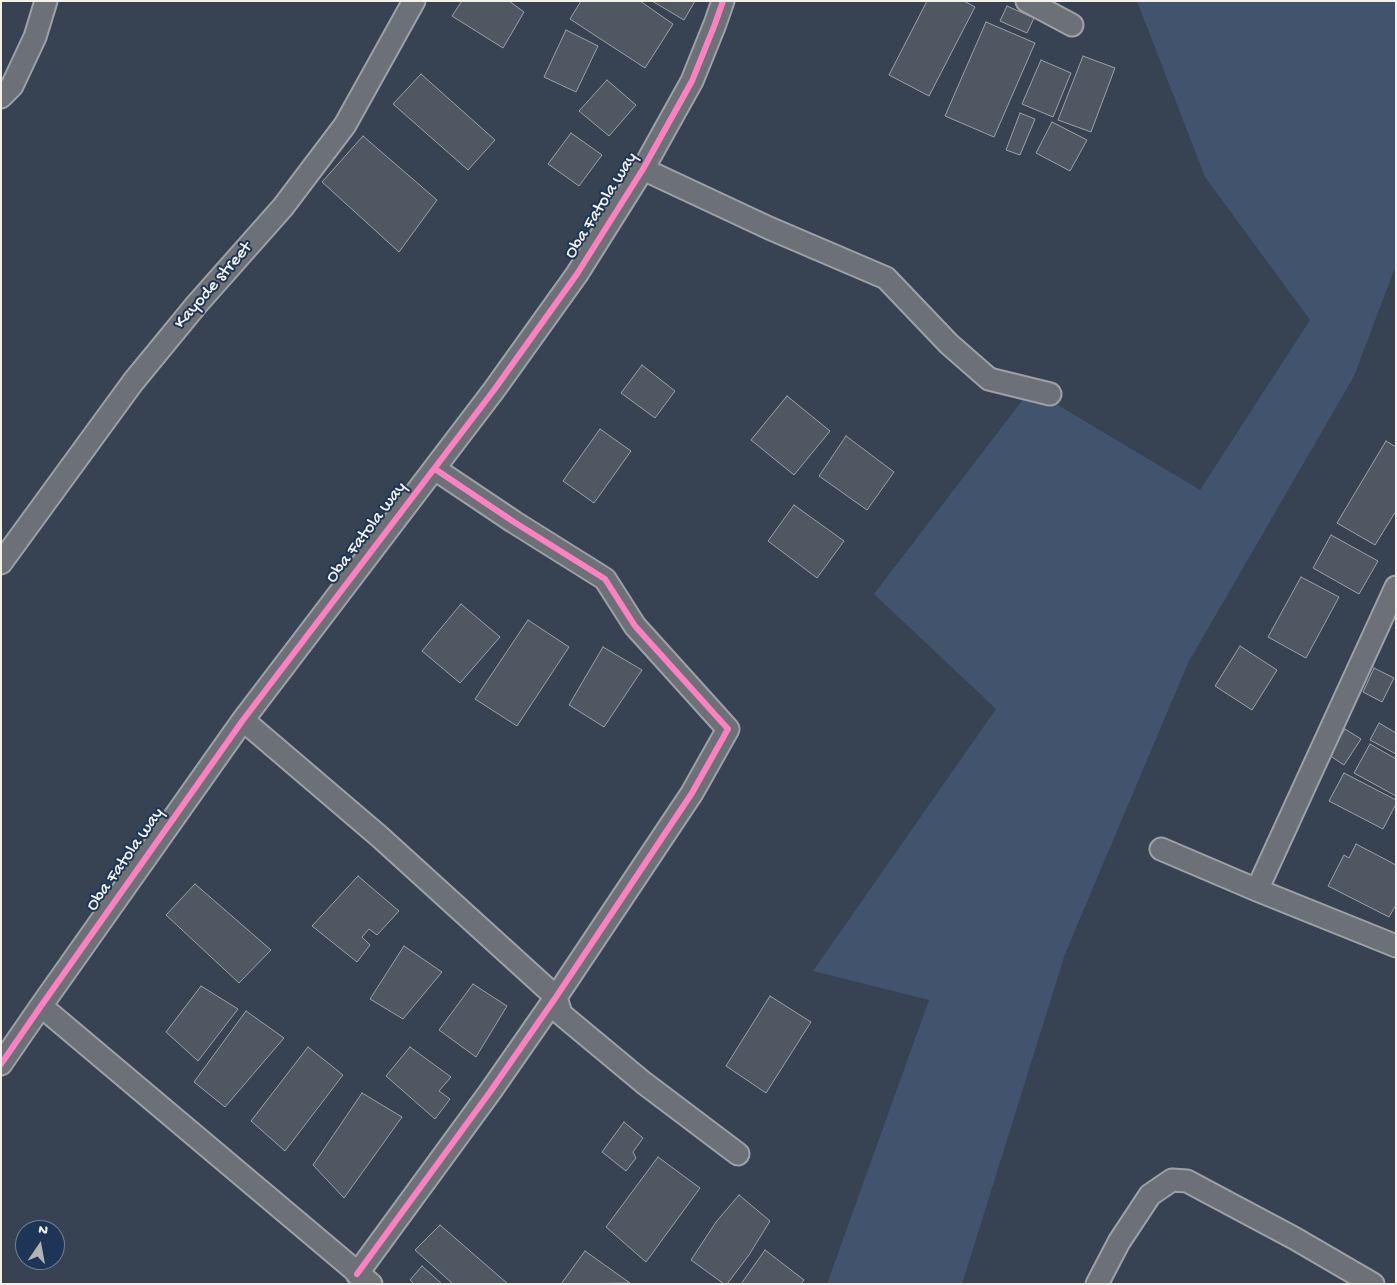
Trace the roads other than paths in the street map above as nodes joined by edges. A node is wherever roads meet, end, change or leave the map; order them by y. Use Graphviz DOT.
graph roads {
  1 [pos="46,1"];
  2 [pos="414,1"];
  3 [pos="723,1"];
  4 [pos="1027,1"];
  5 [pos="1072,25"];
  6 [pos="1,97"];
  7 [pos="643,169"];
  8 [pos="1050,394"];
  9 [pos="435,469"];
  10 [pos="1,563"];
  11 [pos="1396,587"];
  12 [pos="243,720"];
  13 [pos="1161,849"];
  14 [pos="1257,890"];
  15 [pos="1396,946"];
  16 [pos="556,997"];
  17 [pos="41,1006"];
  18 [pos="1,1064"];
  19 [pos="738,1154"];
  20 [pos="364,1279"];
  21 [pos="1097,1284"];
  22 [pos="1373,1284"];
  1 -- 6 [label="street"];
  2 -- 10 [label="street, Kayode street"];
  3 -- 7 [label="street, Oba Fatola way"];
  4 -- 5 [label="street"];
  7 -- 8 [label="street"];
  7 -- 9 [label="street, Oba Fatola way"];
  9 -- 12 [label="street, Oba Fatola way"];
  9 -- 16 [label="street"];
  11 -- 14 [label="street"];
  12 -- 16 [label="street"];
  12 -- 17 [label="street, Oba Fatola way"];
  13 -- 14 [label="street"];
  14 -- 15 [label="street"];
  16 -- 19 [label="street"];
  16 -- 20 [label="street"];
  17 -- 18 [label="street, Oba Fatola way"];
  17 -- 20 [label="street"];
  21 -- 22 [label="street"];
}
